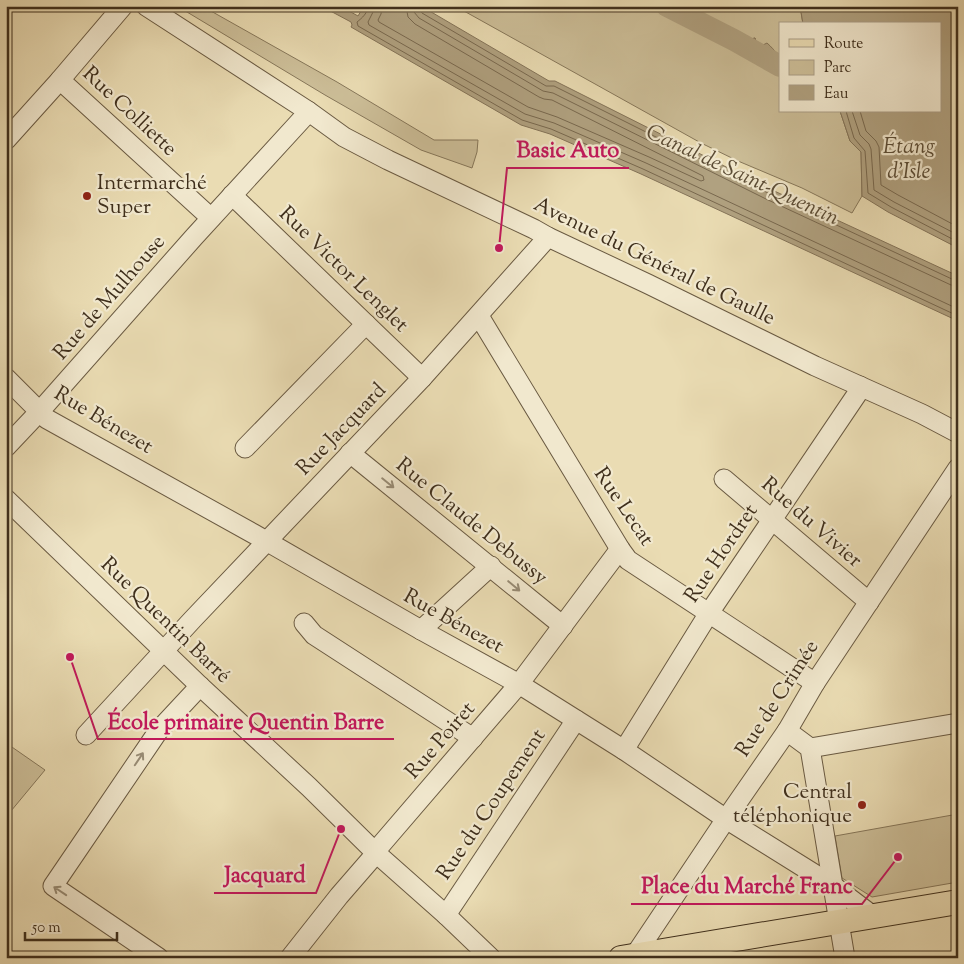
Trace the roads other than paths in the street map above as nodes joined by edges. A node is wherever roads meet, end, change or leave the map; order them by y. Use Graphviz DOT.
graph roads {
  1 [pos="123,6"];
  2 [pos="146,6"];
  3 [pos="60,80"];
  4 [pos="308,111"];
  5 [pos="6,140"];
  6 [pos="232,194"];
  7 [pos="211,218"];
  8 [pos="548,237"];
  9 [pos="479,316"];
  10 [pos="366,324"];
  11 [pos="6,378"];
  12 [pos="422,378"];
  13 [pos="860,386"];
  14 [pos="40,411"];
  15 [pos="958,433"];
  16 [pos="6,447"];
  17 [pos="246,448"];
  18 [pos="350,452"];
  19 [pos="958,468"];
  20 [pos="724,479"];
  21 [pos="6,499"];
  22 [pos="772,519"];
  23 [pos="267,541"];
  24 [pos="620,549"];
  25 [pos="490,566"];
  26 [pos="869,602"];
  27 [pos="709,613"];
  28 [pos="304,624"];
  29 [pos="563,626"];
  30 [pos="421,630"];
  31 [pos="164,650"];
  32 [pos="815,683"];
  33 [pos="519,684"];
  34 [pos="200,686"];
  35 [pos="576,720"];
  36 [pos="958,724"];
  37 [pos="787,731"];
  38 [pos="86,735"];
  39 [pos="473,738"];
  40 [pos="810,748"];
  41 [pos="624,750"];
  42 [pos="726,819"];
  43 [pos="376,853"];
  44 [pos="832,885"];
  45 [pos="958,902"];
  46 [pos="446,915"];
  47 [pos="873,916"];
  48 [pos="838,922"];
  49 [pos="643,955"];
  50 [pos="159,958"];
  51 [pos="290,958"];
  52 [pos="491,958"];
  53 [pos="845,958"];
  1 -- 3 [label="street"];
  2 -- 4 [label="street, Avenue du Général de Gaulle"];
  3 -- 5 [label="street"];
  3 -- 7 [label="street, Rue Colliette"];
  4 -- 6 [label="street, Rue de Mulhouse"];
  4 -- 8 [label="street, Avenue du Général de Gaulle"];
  6 -- 7 [label="street, Rue de Mulhouse"];
  6 -- 10 [label="street, Rue Victor Lenglet"];
  7 -- 14 [label="street, Rue de Mulhouse"];
  8 -- 9 [label="street, Rue Jacquard"];
  8 -- 13 [label="street, Avenue du Général de Gaulle"];
  9 -- 12 [label="street, Rue Jacquard"];
  9 -- 24 [label="street, Rue Lecat"];
  10 -- 12 [label="street, Rue Victor Lenglet"];
  10 -- 17 [label="street"];
  11 -- 14 [label="street, Rue Bénezet"];
  12 -- 18 [label="street, Rue Jacquard"];
  13 -- 15 [label="street, Avenue du Général de Gaulle"];
  13 -- 22 [label="street, Rue Hordret"];
  14 -- 16 [label="street, Rue de Mulhouse"];
  14 -- 23 [label="street, Rue Bénezet"];
  18 -- 23 [label="street, Rue Jacquard"];
  18 -- 25 [label="street, Rue Claude Debussy, one-way"];
  19 -- 26 [label="street, Rue de Crimée"];
  20 -- 22 [label="street, Rue du Vivier"];
  21 -- 31 [label="street, Rue Quentin Barré"];
  22 -- 26 [label="street, Rue du Vivier"];
  22 -- 27 [label="street, Rue Hordret"];
  23 -- 30 [label="street, Rue Bénezet"];
  23 -- 31 [label="street, Rue Jacquard"];
  24 -- 27 [label="street, Rue Lecat"];
  24 -- 29 [label="street, Rue Poiret"];
  25 -- 29 [label="street, Rue Claude Debussy, one-way"];
  25 -- 30 [label="street"];
  26 -- 32 [label="street, Rue de Crimée"];
  27 -- 32 [label="street, Rue Lecat"];
  27 -- 41 [label="street, Rue Hordret"];
  28 -- 39 [label="street"];
  29 -- 33 [label="street, Rue Poiret"];
  30 -- 33 [label="street, Rue Bénezet"];
  31 -- 34 [label="street, Rue Quentin Barré"];
  31 -- 38 [label="street, Rue Jacquard"];
  32 -- 37 [label="street, Rue de Crimée"];
  33 -- 35 [label="street, Rue Bénezet"];
  33 -- 39 [label="street, Rue Poiret"];
  34 -- 43 [label="street, Rue Quentin Barré"];
  50 -- 34 [label="street, one-way"];
  35 -- 41 [label="street, Rue Bénezet"];
  35 -- 46 [label="street, Rue du Coupement"];
  36 -- 40 [label="street"];
  37 -- 40 [label="street"];
  37 -- 42 [label="street, Rue de Crimée"];
  39 -- 43 [label="street, Rue Poiret"];
  40 -- 44 [label="street"];
  41 -- 42 [label="street, Rue Bénezet"];
  42 -- 44 [label="street, Rue Bénezet"];
  42 -- 49 [label="street, Rue de Crimée"];
  43 -- 46 [label="street, Rue Quentin Barré"];
  43 -- 51 [label="street, Rue Poiret"];
  44 -- 47 [label="street, Rue Bénezet"];
  44 -- 48 [label="street"];
  45 -- 47 [label="main road"];
  46 -- 52 [label="street, Rue Quentin Barré"];
  47 -- 48 [label="main road"];
  48 -- 49 [label="main road"];
  48 -- 53 [label="street"];
}
